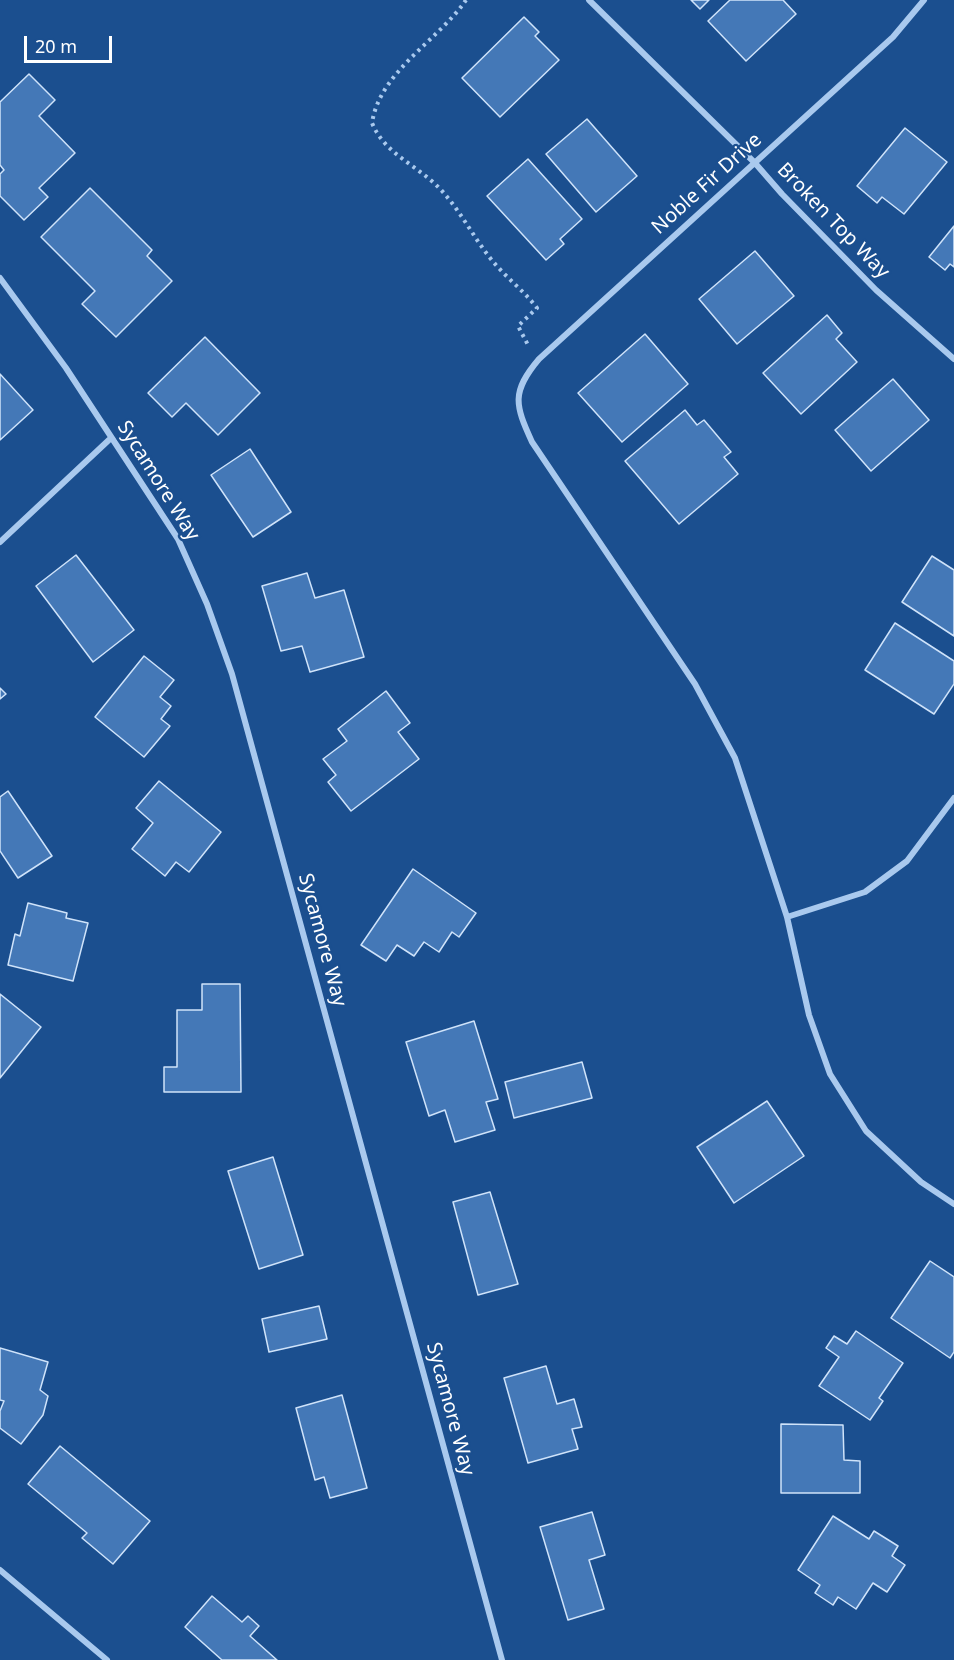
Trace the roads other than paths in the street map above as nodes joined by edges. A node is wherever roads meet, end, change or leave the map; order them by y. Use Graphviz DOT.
graph roads {
  1 [pos="589,0"];
  2 [pos="924,0"];
  3 [pos="755,163"];
  4 [pos="0,278"];
  5 [pos="954,358"];
  6 [pos="111,438"];
  7 [pos="0,542"];
  8 [pos="954,798"];
  9 [pos="787,917"];
  10 [pos="954,1204"];
  11 [pos="0,1570"];
  12 [pos="107,1660"];
  13 [pos="502,1660"];
  1 -- 3 [label="street, Broken Top Way"];
  2 -- 3 [label="street, Noble Fir Drive"];
  3 -- 5 [label="street, Broken Top Way"];
  3 -- 9 [label="street, Noble Fir Drive"];
  4 -- 6 [label="street, Sycamore Way"];
  6 -- 7 [label="street"];
  6 -- 13 [label="street, Sycamore Way"];
  8 -- 9 [label="street"];
  9 -- 10 [label="street"];
  11 -- 12 [label="street"];
}
